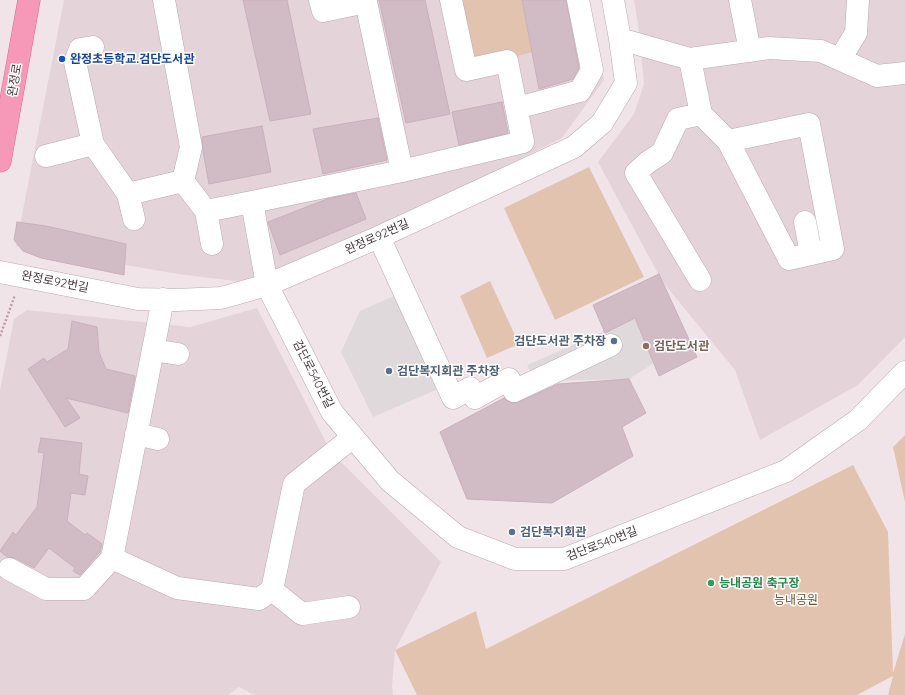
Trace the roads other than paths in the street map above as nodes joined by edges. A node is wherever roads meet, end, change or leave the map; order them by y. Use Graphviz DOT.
graph roads {
  1 [pos="29,0"];
  2 [pos="164,0"];
  3 [pos="320,0"];
  4 [pos="451,0"];
  5 [pos="578,0"];
  6 [pos="613,0"];
  7 [pos="740,0"];
  8 [pos="858,0"];
  9 [pos="620,39"];
  10 [pos="93,47"];
  11 [pos="750,51"];
  12 [pos="690,59"];
  13 [pos="840,59"];
  14 [pos="904,79"];
  15 [pos="517,108"];
  16 [pos="701,114"];
  17 [pos="728,141"];
  18 [pos="94,144"];
  19 [pos="46,156"];
  20 [pos="0,161"];
  21 [pos="402,170"];
  22 [pos="183,181"];
  23 [pos="128,194"];
  24 [pos="252,202"];
  25 [pos="206,211"];
  26 [pos="134,219"];
  27 [pos="805,222"];
  28 [pos="379,237"];
  29 [pos="212,244"];
  30 [pos="811,254"];
  31 [pos="4,272"];
  32 [pos="700,280"];
  33 [pos="267,285"];
  34 [pos="163,300"];
  35 [pos="611,345"];
  36 [pos="153,350"];
  37 [pos="178,354"];
  38 [pos="905,372"];
  39 [pos="136,434"];
  40 [pos="353,437"];
  41 [pos="158,439"];
  42 [pos="112,558"];
  43 [pos="9,569"];
  44 [pos="272,590"];
  45 [pos="349,607"];
  1 -- 20 [label="main road, 완정로"];
  2 -- 22 [label="street"];
  3 -- 21 [label="street"];
  4 -- 15 [label="street"];
  5 -- 15 [label="street"];
  6 -- 9 [label="street, 완정로92번길"];
  7 -- 11 [label="street"];
  8 -- 13 [label="street"];
  9 -- 12 [label="street"];
  9 -- 28 [label="street, 완정로92번길"];
  10 -- 18 [label="street"];
  11 -- 12 [label="street"];
  11 -- 13 [label="street"];
  12 -- 16 [label="street"];
  13 -- 14 [label="street"];
  15 -- 21 [label="street"];
  16 -- 17 [label="street"];
  16 -- 32 [label="street"];
  17 -- 30 [label="street"];
  17 -- 30 [label="street"];
  18 -- 19 [label="street"];
  18 -- 23 [label="street"];
  21 -- 24 [label="street"];
  22 -- 23 [label="street"];
  22 -- 25 [label="street"];
  23 -- 26 [label="street"];
  24 -- 25 [label="street"];
  24 -- 33 [label="street, 검단로540번길"];
  25 -- 29 [label="street"];
  27 -- 30 [label="street"];
  28 -- 33 [label="street, 완정로92번길"];
  28 -- 35 [label="street"];
  31 -- 34 [label="street, 완정로92번길"];
  33 -- 34 [label="street, 완정로92번길"];
  33 -- 40 [label="street, 검단로540번길"];
  34 -- 36 [label="street"];
  36 -- 37 [label="street"];
  36 -- 39 [label="street"];
  38 -- 40 [label="street, 검단로540번길"];
  39 -- 41 [label="street"];
  39 -- 42 [label="street"];
  40 -- 44 [label="street"];
  42 -- 43 [label="street"];
  42 -- 44 [label="street"];
  44 -- 45 [label="street"];
}
